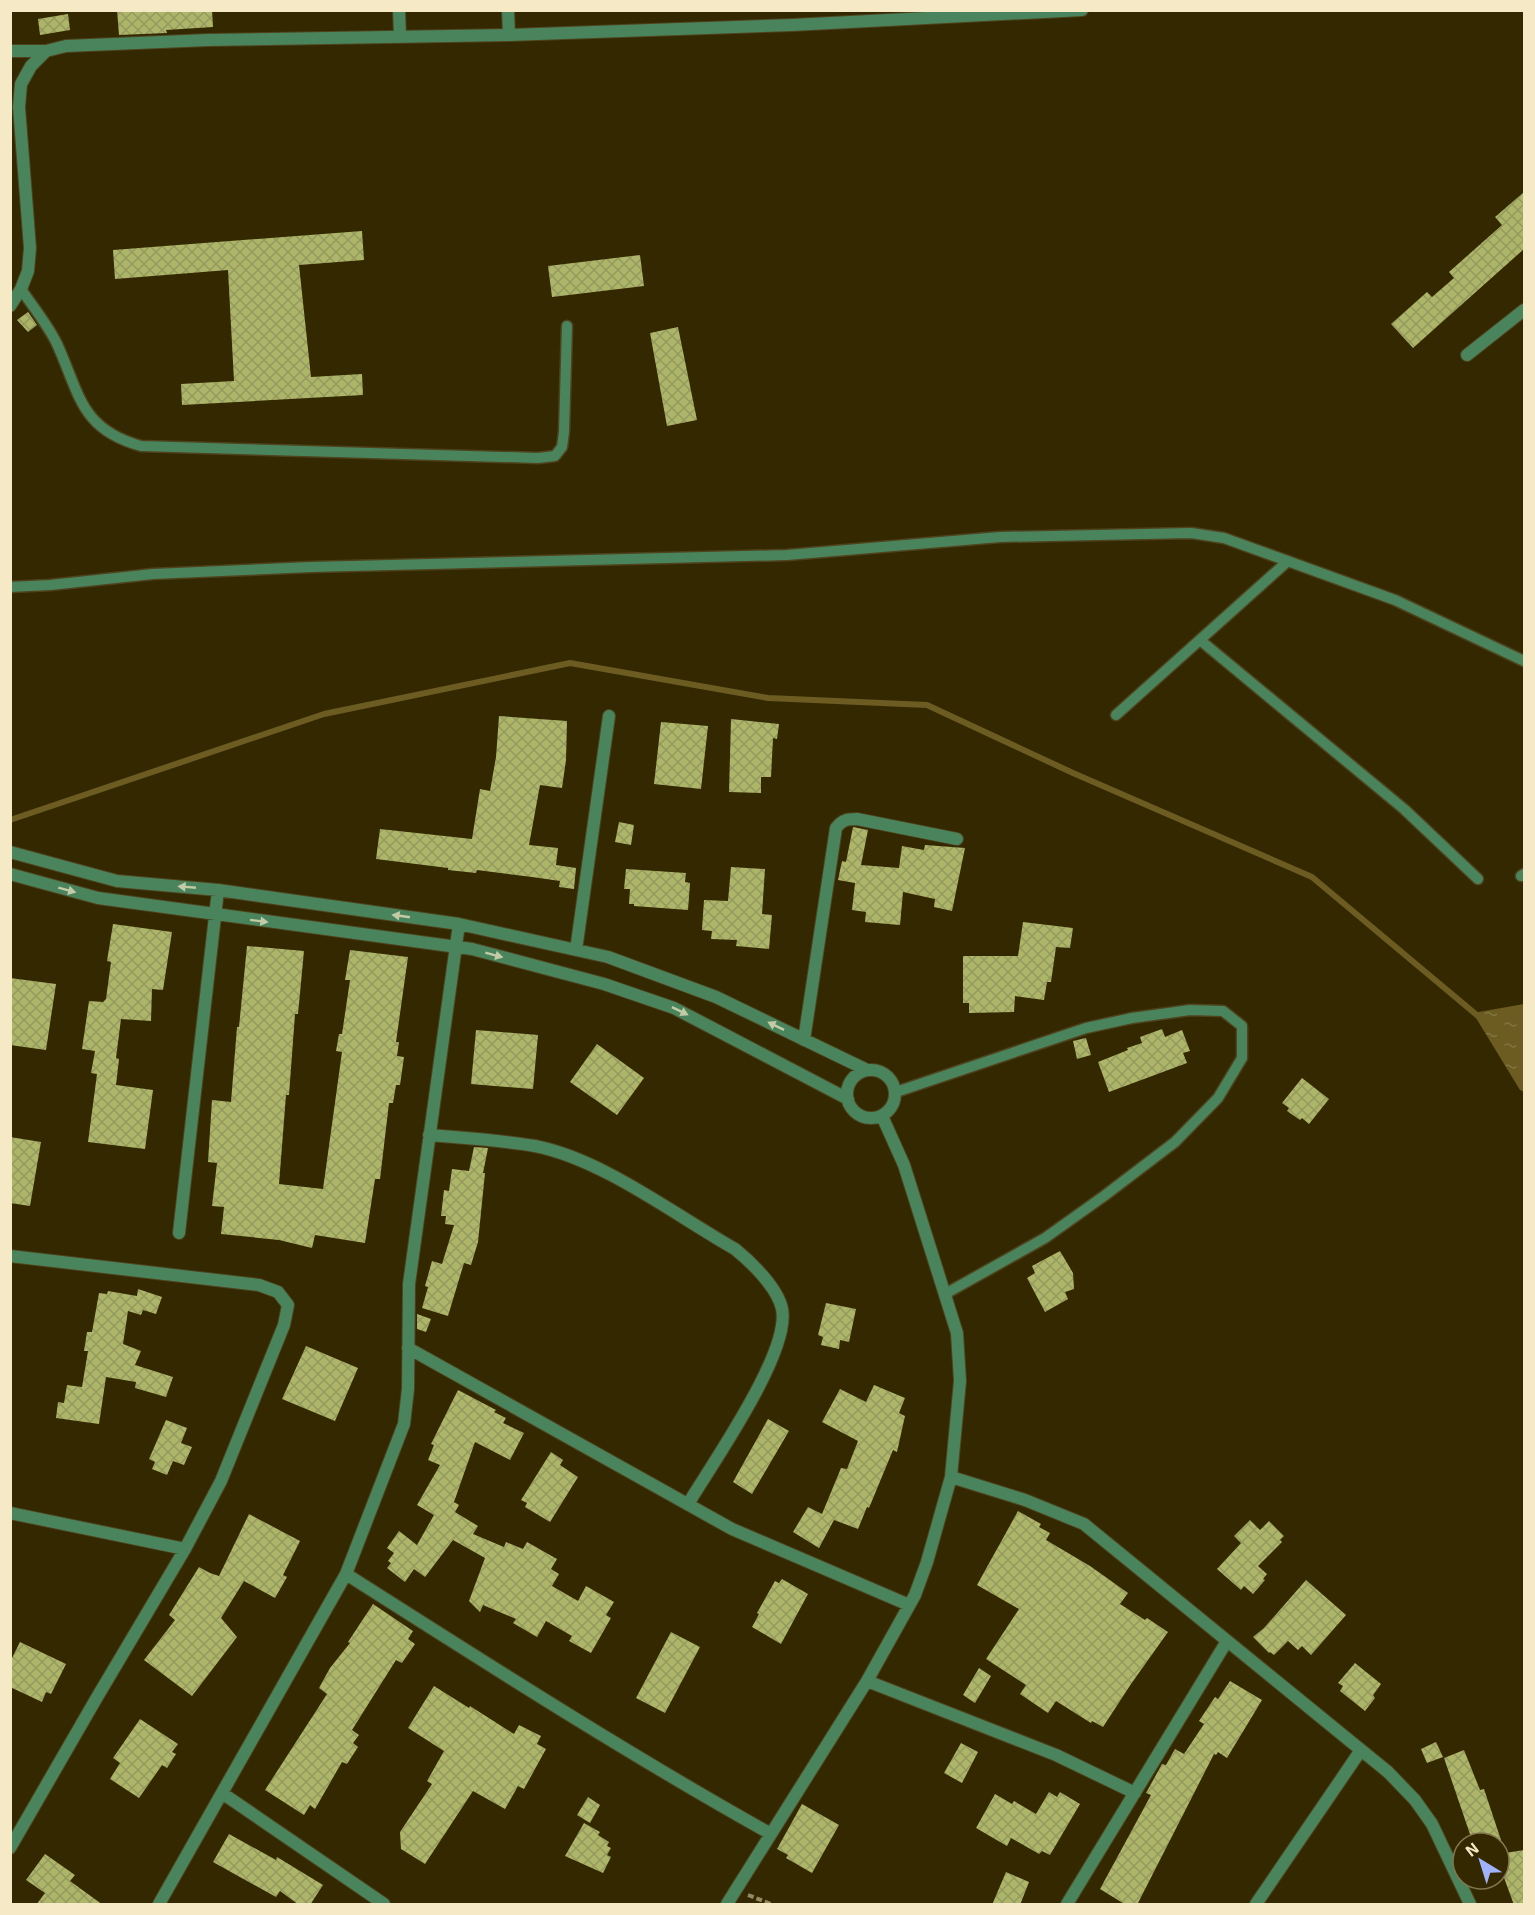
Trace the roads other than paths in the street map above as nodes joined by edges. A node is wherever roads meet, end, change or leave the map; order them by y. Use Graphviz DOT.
graph roads {
  1 [pos="399,10"];
  2 [pos="508,10"];
  3 [pos="1082,10"];
  4 [pos="509,35"];
  5 [pos="400,36"];
  6 [pos="10,51"];
  7 [pos="46,51"];
  8 [pos="21,289"];
  9 [pos="10,306"];
  10 [pos="1524,310"];
  11 [pos="567,326"];
  12 [pos="1467,355"];
  13 [pos="1288,561"];
  14 [pos="10,587"];
  15 [pos="1200,640"];
  16 [pos="1524,662"];
  17 [pos="1116,715"];
  18 [pos="609,716"];
  19 [pos="957,839"];
  20 [pos="10,852"];
  21 [pos="10,874"];
  22 [pos="1478,879"];
  23 [pos="218,890"];
  24 [pos="215,915"];
  25 [pos="459,924"];
  26 [pos="456,948"];
  27 [pos="576,950"];
  28 [pos="804,1040"];
  29 [pos="867,1070"];
  30 [pos="896,1092"];
  31 [pos="848,1099"];
  32 [pos="882,1116"];
  33 [pos="429,1135"];
  34 [pos="179,1233"];
  35 [pos="10,1256"];
  36 [pos="945,1294"];
  37 [pos="408,1348"];
  38 [pos="951,1478"];
  39 [pos="688,1504"];
  40 [pos="10,1513"];
  41 [pos="185,1549"];
  42 [pos="346,1574"];
  43 [pos="909,1605"];
  44 [pos="1227,1641"];
  45 [pos="867,1681"];
  46 [pos="1361,1750"];
  47 [pos="222,1793"];
  48 [pos="1135,1793"];
  49 [pos="771,1834"];
  50 [pos="10,1848"];
  51 [pos="1469,1904"];
  52 [pos="159,1905"];
  53 [pos="384,1905"];
  54 [pos="727,1905"];
  55 [pos="1067,1905"];
  56 [pos="1256,1905"];
  1 -- 5 [label="street"];
  2 -- 4 [label="street"];
  3 -- 4 [label="street"];
  4 -- 5 [label="street"];
  5 -- 7 [label="street"];
  6 -- 7 [label="street"];
  7 -- 8 [label="street"];
  8 -- 9 [label="street"];
  8 -- 11 [label="lane"];
  10 -- 12 [label="street"];
  13 -- 14 [label="lane"];
  13 -- 15 [label="lane"];
  13 -- 16 [label="lane"];
  15 -- 17 [label="lane"];
  15 -- 22 [label="lane"];
  18 -- 27 [label="street"];
  19 -- 28 [label="street"];
  23 -- 20 [label="street, one-way"];
  21 -- 24 [label="street, one-way"];
  23 -- 24 [label="street"];
  25 -- 23 [label="street, one-way"];
  24 -- 26 [label="street, one-way"];
  24 -- 34 [label="street"];
  25 -- 26 [label="street"];
  25 -- 27 [label="street"];
  26 -- 31 [label="street, one-way"];
  26 -- 33 [label="street"];
  28 -- 27 [label="street, one-way"];
  28 -- 29 [label="street"];
  29 -- 30 [label="street"];
  29 -- 31 [label="street"];
  30 -- 32 [label="street"];
  30 -- 36 [label="lane"];
  31 -- 32 [label="street"];
  32 -- 36 [label="street"];
  33 -- 37 [label="street"];
  33 -- 39 [label="street"];
  35 -- 41 [label="street"];
  36 -- 38 [label="street"];
  37 -- 39 [label="street"];
  37 -- 42 [label="street"];
  38 -- 43 [label="street"];
  38 -- 44 [label="street"];
  39 -- 43 [label="street"];
  40 -- 41 [label="street"];
  41 -- 50 [label="street"];
  42 -- 47 [label="street"];
  42 -- 49 [label="street"];
  43 -- 45 [label="street"];
  44 -- 46 [label="street"];
  44 -- 48 [label="street"];
  45 -- 48 [label="street"];
  45 -- 49 [label="street"];
  46 -- 51 [label="street"];
  46 -- 56 [label="street"];
  47 -- 52 [label="street"];
  47 -- 53 [label="street"];
  48 -- 55 [label="street"];
  49 -- 54 [label="street"];
}
